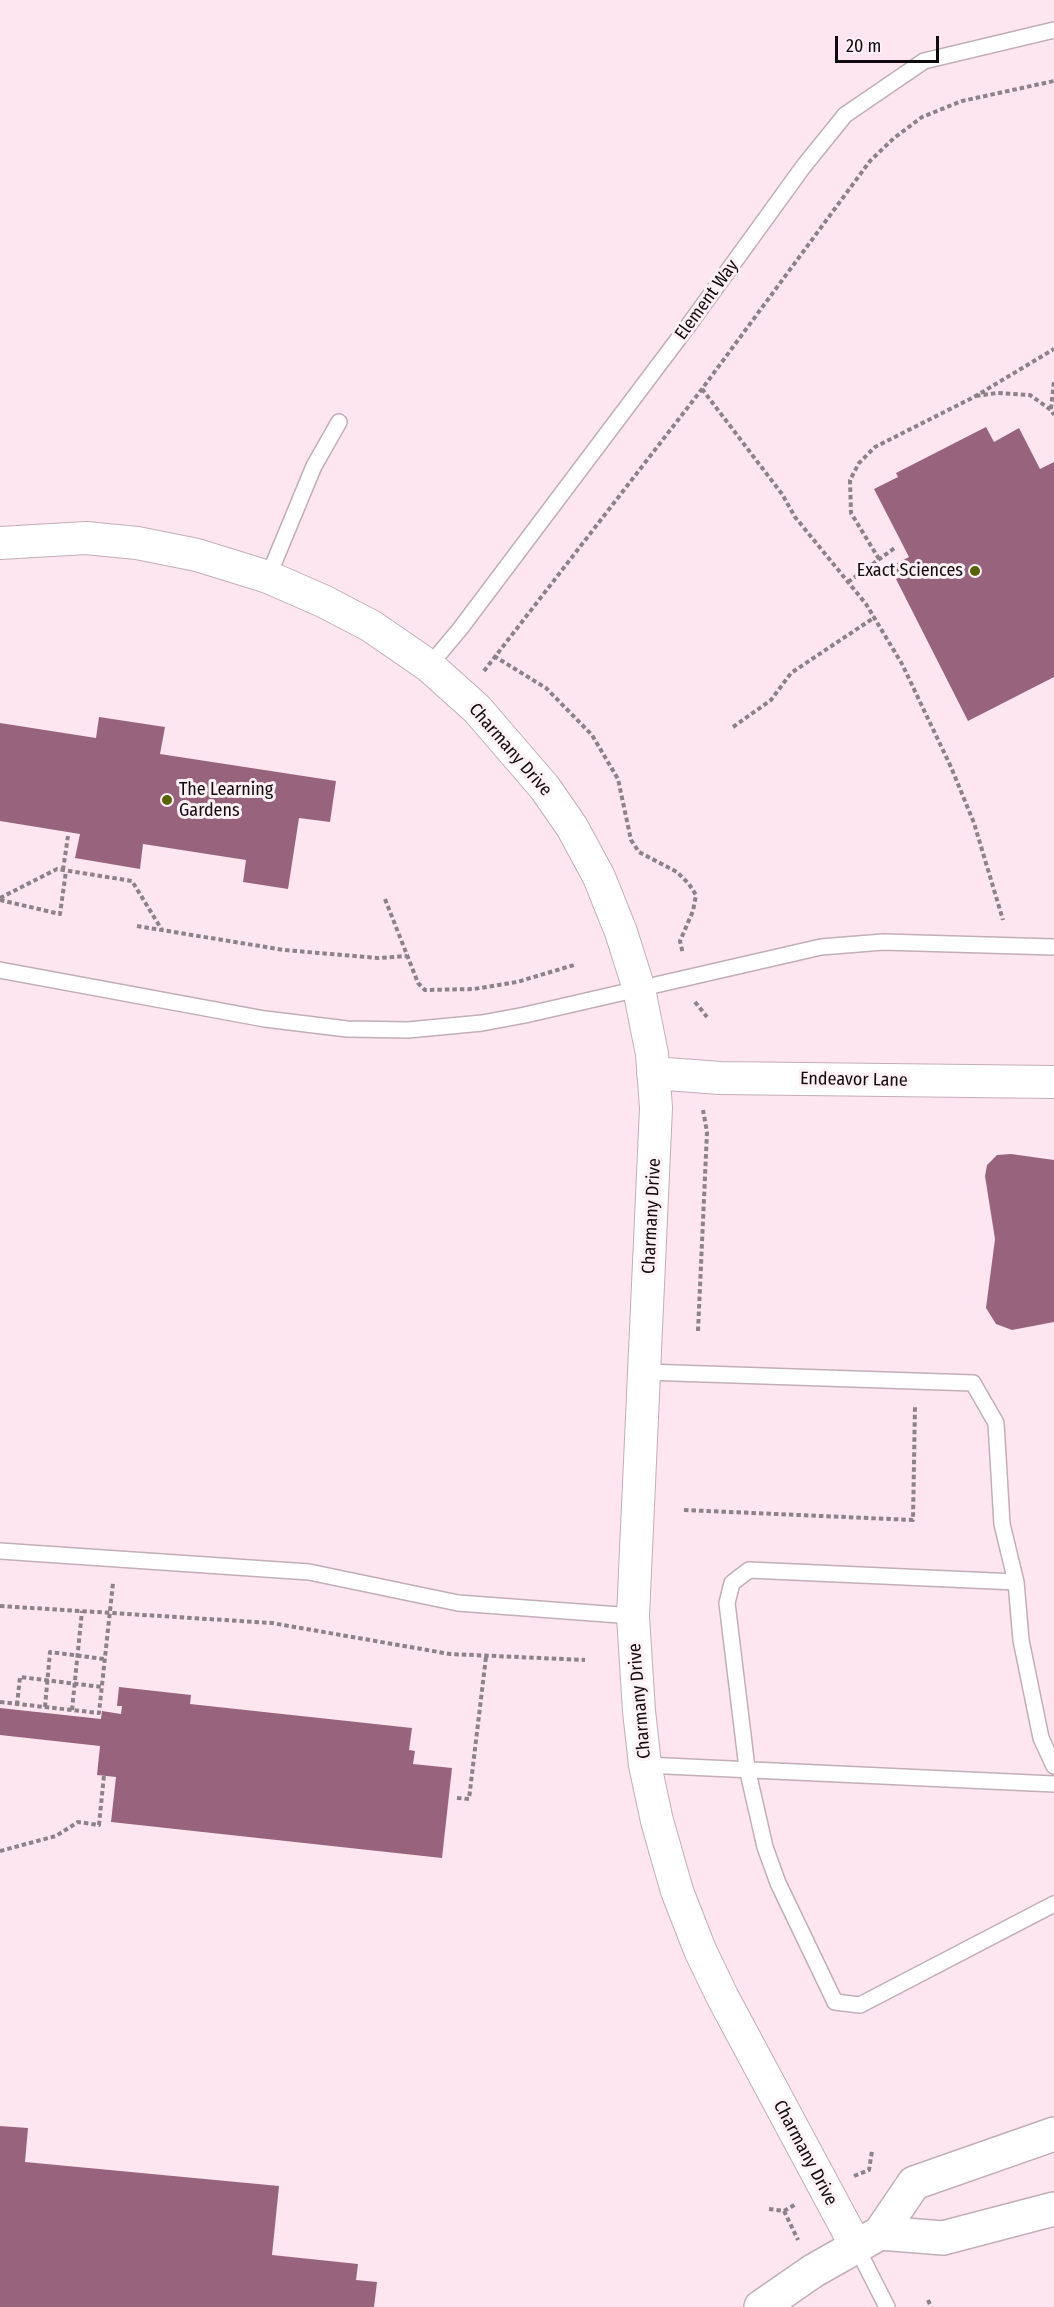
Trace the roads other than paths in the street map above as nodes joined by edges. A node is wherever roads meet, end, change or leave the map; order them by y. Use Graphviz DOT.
graph roads {
  1 [pos="1054,30"];
  2 [pos="339,422"];
  3 [pos="0,543"];
  4 [pos="268,577"];
  5 [pos="429,666"];
  6 [pos="1054,947"];
  7 [pos="0,970"];
  8 [pos="639,989"];
  9 [pos="653,1073"];
  10 [pos="1054,1082"];
  11 [pos="645,1372"];
  12 [pos="0,1551"];
  13 [pos="1016,1582"];
  14 [pos="633,1616"];
  15 [pos="645,1765"];
  16 [pos="1054,1766"];
  17 [pos="747,1768"];
  18 [pos="1054,1784"];
  19 [pos="1054,1904"];
  20 [pos="1054,2134"];
  21 [pos="1054,2209"];
  22 [pos="868,2240"];
  23 [pos="761,2307"];
  24 [pos="887,2307"];
  1 -- 5 [label="lane, Element Way"];
  2 -- 4 [label="lane"];
  3 -- 4 [label="street, Charmany Drive"];
  4 -- 5 [label="street, Charmany Drive"];
  5 -- 8 [label="street, Charmany Drive"];
  6 -- 8 [label="lane"];
  7 -- 8 [label="lane"];
  8 -- 9 [label="street, Charmany Drive"];
  9 -- 10 [label="street, Endeavor Lane"];
  9 -- 11 [label="street, Charmany Drive"];
  11 -- 13 [label="lane"];
  11 -- 14 [label="street, Charmany Drive"];
  12 -- 14 [label="lane"];
  13 -- 16 [label="lane"];
  13 -- 17 [label="lane"];
  14 -- 15 [label="street, Charmany Drive"];
  15 -- 17 [label="lane"];
  15 -- 22 [label="street, Charmany Drive"];
  17 -- 18 [label="lane"];
  17 -- 19 [label="lane"];
  20 -- 22 [label="street"];
  21 -- 22 [label="street"];
  22 -- 23 [label="street"];
  22 -- 24 [label="lane"];
}
